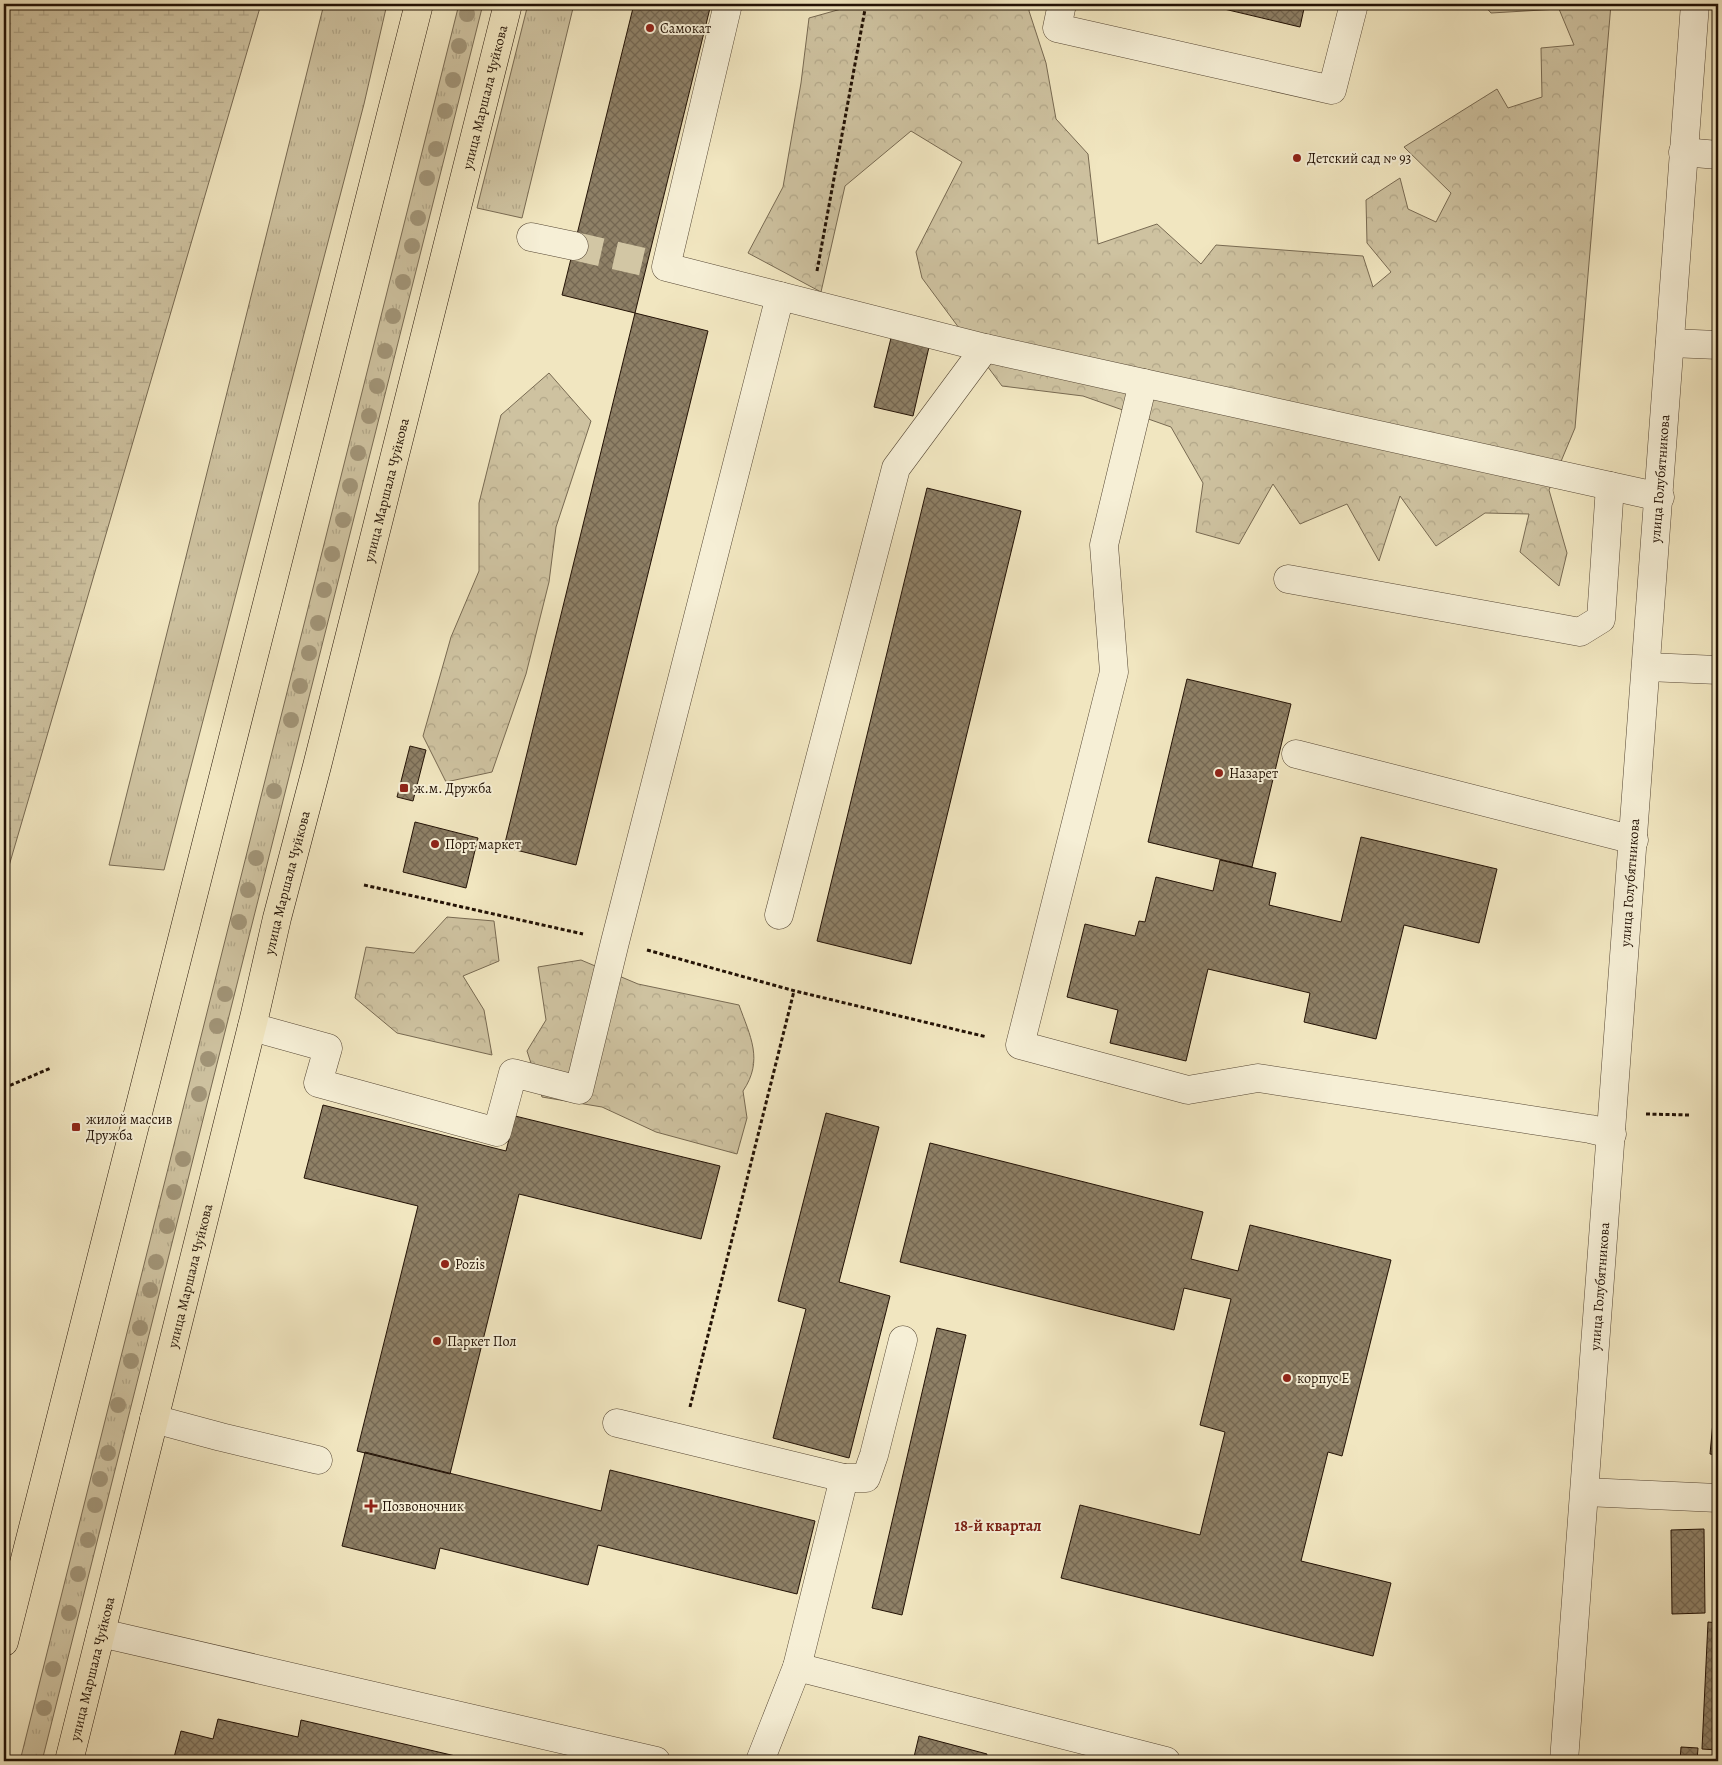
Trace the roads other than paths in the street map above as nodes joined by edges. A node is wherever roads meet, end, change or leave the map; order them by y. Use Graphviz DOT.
graph roads {
  1 [pos="419,4"];
  2 [pos="508,4"];
  3 [pos="728,4"];
  4 [pos="1062,4"];
  5 [pos="1354,4"];
  6 [pos="1695,4"];
  7 [pos="1683,152"];
  8 [pos="1718,155"];
  9 [pos="531,237"];
  10 [pos="574,246"];
  11 [pos="780,296"];
  12 [pos="1670,343"];
  13 [pos="1718,346"];
  14 [pos="985,348"];
  15 [pos="1143,383"];
  16 [pos="1610,486"];
  17 [pos="1660,497"];
  18 [pos="1288,579"];
  19 [pos="1646,666"];
  20 [pos="1718,670"];
  21 [pos="1296,754"];
  22 [pos="1634,840"];
  23 [pos="779,915"];
  24 [pos="252,1027"];
  25 [pos="1612,1134"];
  26 [pos="903,1340"];
  27 [pos="154,1419"];
  28 [pos="617,1423"];
  29 [pos="318,1460"];
  30 [pos="844,1478"];
  31 [pos="1585,1492"];
  32 [pos="1718,1498"];
  33 [pos="101,1633"];
  34 [pos="4,1642"];
  35 [pos="797,1667"];
  36 [pos="69,1761"];
  37 [pos="656,1761"];
  38 [pos="760,1761"];
  39 [pos="1166,1761"];
  40 [pos="1564,1761"];
  1 -- 34 [label="main road"];
  2 -- 24 [label="main road, улица Маршала Чуйкова"];
  3 -- 11 [label="street"];
  4 -- 5 [label="street"];
  6 -- 7 [label="street, улица Голубятникова"];
  7 -- 8 [label="street"];
  7 -- 12 [label="street, улица Голубятникова"];
  9 -- 10 [label="street"];
  11 -- 14 [label="street"];
  11 -- 24 [label="street"];
  12 -- 13 [label="street"];
  12 -- 17 [label="street, улица Голубятникова"];
  14 -- 15 [label="street"];
  14 -- 23 [label="street"];
  15 -- 16 [label="street"];
  15 -- 25 [label="street"];
  16 -- 17 [label="street"];
  16 -- 18 [label="street"];
  17 -- 19 [label="street, улица Голубятникова"];
  19 -- 20 [label="street"];
  19 -- 22 [label="street, улица Голубятникова"];
  21 -- 22 [label="street"];
  22 -- 25 [label="street, улица Голубятникова"];
  24 -- 27 [label="main road, улица Маршала Чуйкова"];
  25 -- 31 [label="street, улица Голубятникова"];
  26 -- 30 [label="street"];
  27 -- 29 [label="street"];
  27 -- 33 [label="main road, улица Маршала Чуйкова"];
  28 -- 30 [label="street"];
  30 -- 35 [label="street"];
  31 -- 32 [label="street"];
  31 -- 40 [label="street, улица Голубятникова"];
  33 -- 36 [label="main road, улица Маршала Чуйкова"];
  33 -- 37 [label="street"];
  35 -- 38 [label="street"];
  35 -- 39 [label="street"];
}
